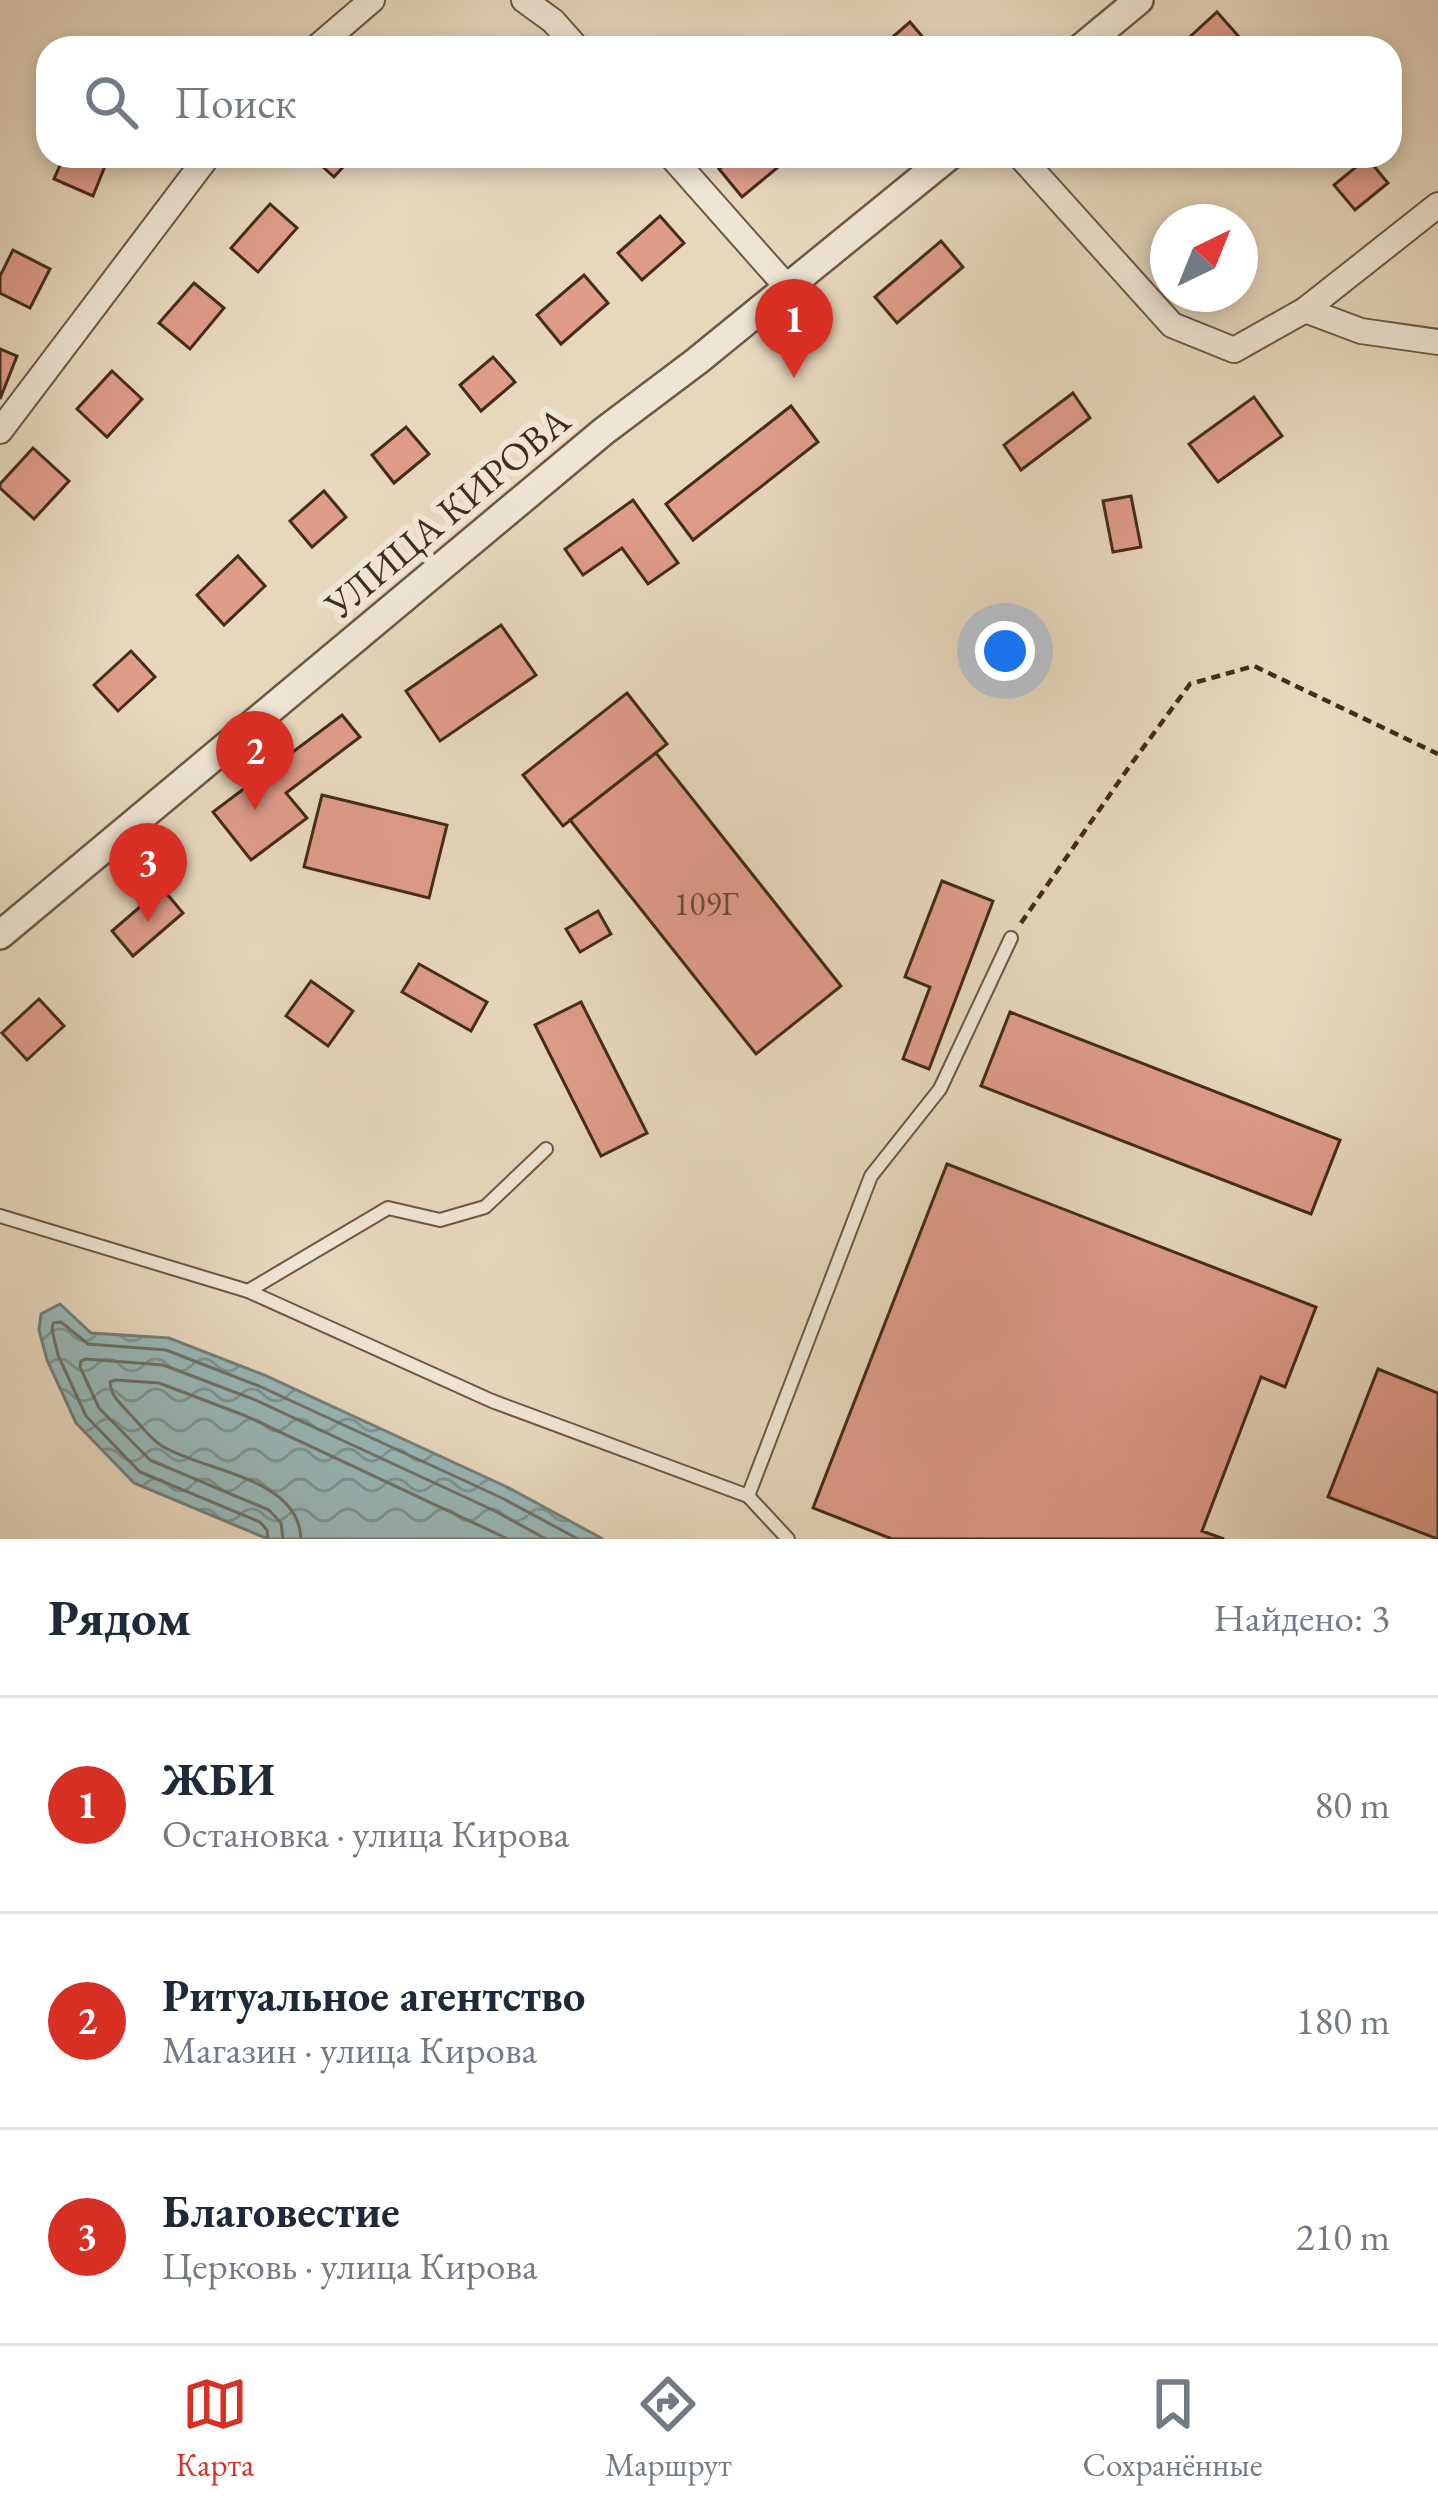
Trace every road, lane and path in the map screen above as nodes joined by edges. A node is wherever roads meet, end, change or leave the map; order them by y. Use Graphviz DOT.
graph roads {
  1 [pos="372,0"];
  2 [pos="524,0"];
  3 [pos="1139,0"];
  4 [pos="551,7"];
  5 [pos="330,36"];
  6 [pos="569,36"];
  7 [pos="1096,36"];
  8 [pos="199,168"];
  9 [pos="682,168"];
  10 [pos="934,168"];
  11 [pos="1031,168"];
  12 [pos="1438,205"];
  13 [pos="787,287"];
  14 [pos="1305,310"];
  15 [pos="1438,342"];
  16 [pos="0,431"];
  17 [pos="1438,754"];
  18 [pos="0,935"];
  19 [pos="1011,938"];
  20 [pos="546,1149"];
  21 [pos="0,1216"];
  22 [pos="248,1291"];
  23 [pos="748,1496"];
  24 [pos="788,1539"];
  1 -- 5 [label="street"];
  2 -- 4 [label="street"];
  3 -- 7 [label="street"];
  4 -- 6 [label="street"];
  8 -- 16 [label="street"];
  9 -- 13 [label="street"];
  10 -- 13 [label="street, УЛИЦА КИРОВА"];
  11 -- 14 [label="street"];
  12 -- 14 [label="street"];
  13 -- 18 [label="street, УЛИЦА КИРОВА"];
  14 -- 15 [label="street"];
  17 -- 19 [label="path"];
  19 -- 23 [label="lane"];
  20 -- 22 [label="lane"];
  21 -- 22 [label="lane"];
  22 -- 23 [label="lane"];
  23 -- 24 [label="lane"];
}
